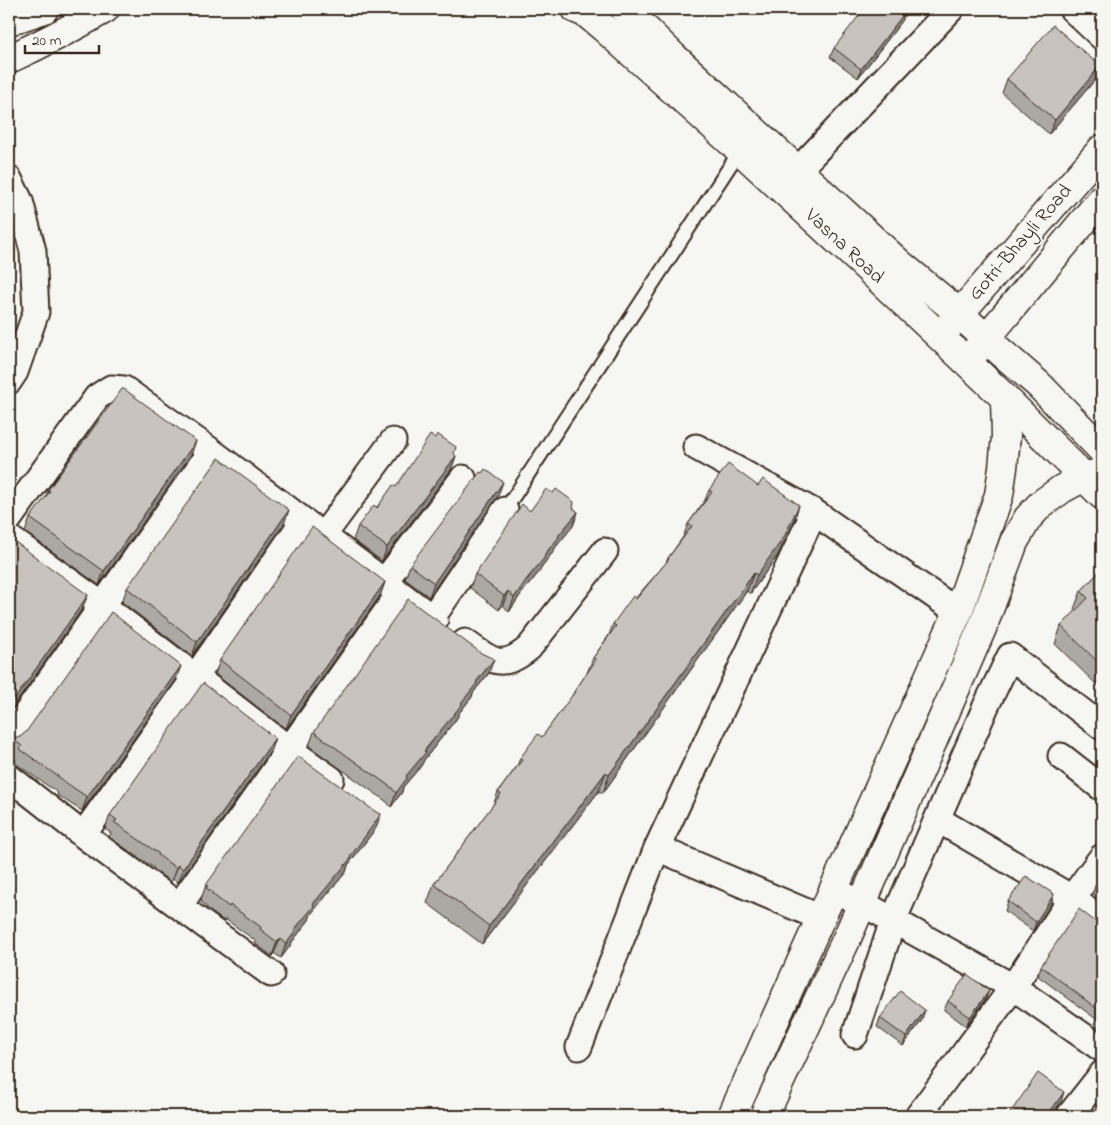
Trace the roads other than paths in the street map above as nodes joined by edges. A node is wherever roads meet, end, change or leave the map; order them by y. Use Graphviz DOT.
graph roads {
  1 [pos="44,9"];
  2 [pos="105,9"];
  3 [pos="576,9"];
  4 [pos="625,9"];
  5 [pos="951,9"];
  6 [pos="1072,9"];
  7 [pos="9,21"];
  8 [pos="1102,37"];
  9 [pos="9,59"];
  10 [pos="747,140"];
  11 [pos="1102,149"];
  12 [pos="798,170"];
  13 [pos="9,179"];
  14 [pos="1102,198"];
  15 [pos="959,313"];
  16 [pos="940,338"];
  17 [pos="986,339"];
  18 [pos="967,362"];
  19 [pos="9,381"];
  20 [pos="1005,398"];
  21 [pos="392,441"];
  22 [pos="696,447"];
  23 [pos="1102,450"];
  24 [pos="211,451"];
  25 [pos="463,478"];
  26 [pos="1096,481"];
  27 [pos="505,510"];
  28 [pos="814,512"];
  29 [pos="9,519"];
  30 [pos="303,521"];
  31 [pos="323,536"];
  32 [pos="9,538"];
  33 [pos="606,551"];
  34 [pos="391,588"];
  35 [pos="102,605"];
  36 [pos="958,612"];
  37 [pos="432,618"];
  38 [pos="196,676"];
  39 [pos="1102,727"];
  40 [pos="9,738"];
  41 [pos="290,750"];
  42 [pos="1061,756"];
  43 [pos="9,777"];
  44 [pos="1102,788"];
  45 [pos="346,791"];
  46 [pos="937,819"];
  47 [pos="84,835"];
  48 [pos="657,848"];
  49 [pos="1102,857"];
  50 [pos="833,890"];
  51 [pos="1072,898"];
  52 [pos="862,903"];
  53 [pos="179,906"];
  54 [pos="821,918"];
  55 [pos="893,921"];
  56 [pos="1102,921"];
  57 [pos="271,974"];
  58 [pos="1013,987"];
  59 [pos="855,1035"];
  60 [pos="578,1048"];
  61 [pos="1102,1049"];
  62 [pos="1102,1074"];
  63 [pos="732,1116"];
  64 [pos="764,1116"];
  65 [pos="918,1116"];
  66 [pos="1069,1116"];
  1 -- 7 [label="street"];
  2 -- 9 [label="street"];
  3 -- 10 [label="street, Vasna Road"];
  4 -- 10 [label="street, Vasna Road"];
  5 -- 12 [label="street"];
  6 -- 8 [label="street"];
  10 -- 12 [label="street, Vasna Road"];
  10 -- 16 [label="street, Vasna Road"];
  10 -- 27 [label="lane"];
  11 -- 15 [label="street, Gotri-Bhayli Road"];
  12 -- 15 [label="street, Vasna Road"];
  13 -- 19 [label="street"];
  14 -- 17 [label="street, Gotri-Bhayli Road"];
  15 -- 16 [label="street, Gotri-Bhayli Road"];
  15 -- 17 [label="street, Vasna Road"];
  16 -- 18 [label="street, Vasna Road"];
  17 -- 18 [label="street, Gotri-Bhayli Road"];
  17 -- 23 [label="street, Vasna Road"];
  18 -- 20 [label="street, Vasna Road"];
  20 -- 26 [label="street, Vasna Road"];
  20 -- 36 [label="street"];
  21 -- 31 [label="street"];
  22 -- 28 [label="street"];
  24 -- 29 [label="street"];
  24 -- 30 [label="street"];
  24 -- 35 [label="street"];
  25 -- 34 [label="street"];
  26 -- 52 [label="street"];
  27 -- 37 [label="street"];
  28 -- 36 [label="street"];
  28 -- 48 [label="street"];
  30 -- 31 [label="street"];
  30 -- 38 [label="street"];
  31 -- 34 [label="street"];
  32 -- 35 [label="street"];
  33 -- 37 [label="street"];
  34 -- 37 [label="street"];
  34 -- 41 [label="street"];
  35 -- 38 [label="street"];
  35 -- 40 [label="street"];
  36 -- 50 [label="street"];
  38 -- 41 [label="street"];
  38 -- 47 [label="street"];
  39 -- 46 [label="street"];
  41 -- 45 [label="street"];
  41 -- 53 [label="street"];
  42 -- 44 [label="street"];
  43 -- 47 [label="street"];
  46 -- 51 [label="street"];
  46 -- 55 [label="street"];
  47 -- 53 [label="street"];
  48 -- 54 [label="street"];
  48 -- 60 [label="street"];
  49 -- 51 [label="street"];
  50 -- 52 [label="street"];
  50 -- 54 [label="street"];
  51 -- 56 [label="street"];
  51 -- 58 [label="street"];
  52 -- 55 [label="street"];
  52 -- 64 [label="street"];
  53 -- 57 [label="street"];
  54 -- 63 [label="street"];
  55 -- 58 [label="street"];
  55 -- 59 [label="street"];
  58 -- 61 [label="street"];
  58 -- 65 [label="street"];
  62 -- 66 [label="street"];
}
